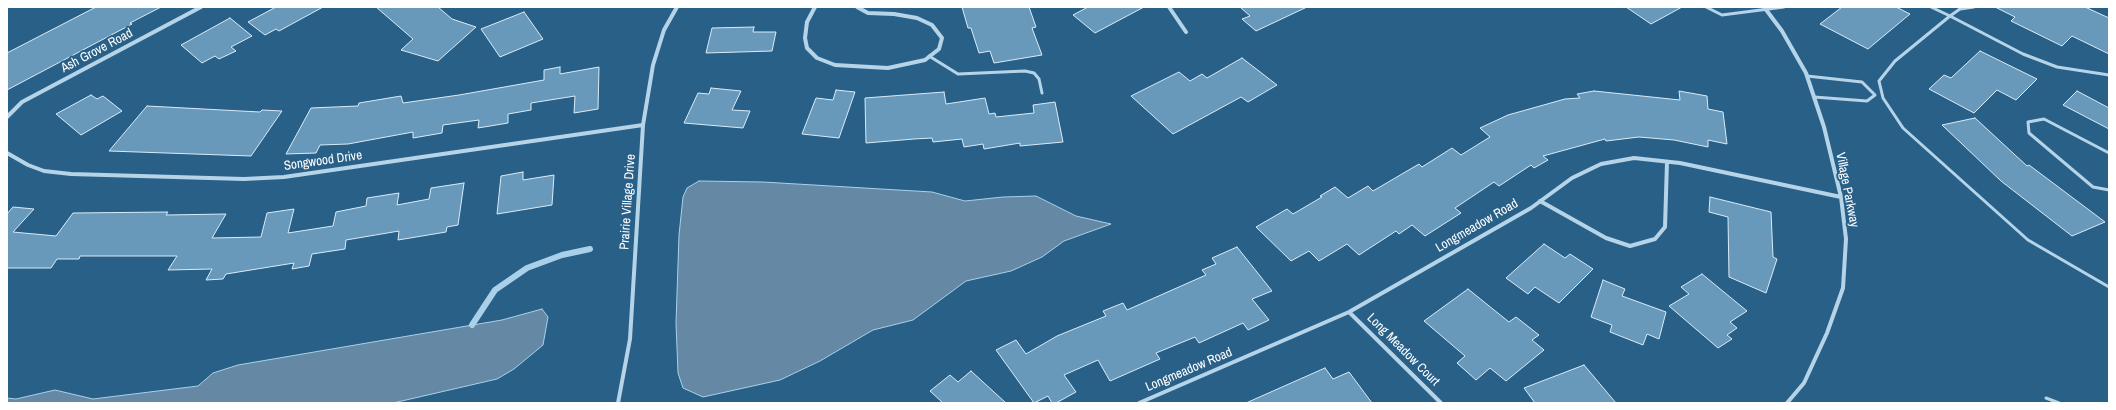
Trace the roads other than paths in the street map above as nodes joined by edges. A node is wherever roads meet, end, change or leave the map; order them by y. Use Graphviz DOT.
graph roads {
  1 [pos="201,7"];
  2 [pos="677,7"];
  3 [pos="815,7"];
  4 [pos="857,7"];
  5 [pos="1169,7"];
  6 [pos="1706,7"];
  7 [pos="1764,7"];
  8 [pos="1784,7"];
  9 [pos="1931,7"];
  10 [pos="1974,7"];
  11 [pos="1960,8"];
  12 [pos="1950,16"];
  13 [pos="1186,32"];
  14 [pos="929,56"];
  15 [pos="2109,75"];
  16 [pos="1807,76"];
  17 [pos="1042,93"];
  18 [pos="1875,95"];
  19 [pos="1882,96"];
  20 [pos="1814,97"];
  21 [pos="7,117"];
  22 [pos="643,125"];
  23 [pos="7,153"];
  24 [pos="2109,153"];
  25 [pos="1667,162"];
  26 [pos="2109,190"];
  27 [pos="1840,198"];
  28 [pos="1540,201"];
  29 [pos="2109,288"];
  30 [pos="1349,312"];
  31 [pos="2046,398"];
  32 [pos="618,403"];
  33 [pos="1139,403"];
  34 [pos="1441,403"];
  35 [pos="1787,403"];
  36 [pos="2058,403"];
  1 -- 21 [label="street, Ash Grove Road"];
  2 -- 22 [label="street, Prairie Village Drive"];
  3 -- 14 [label="street"];
  4 -- 14 [label="street"];
  5 -- 13 [label="street"];
  6 -- 7 [label="lane"];
  7 -- 8 [label="lane"];
  7 -- 16 [label="street, Village Parkway"];
  9 -- 12 [label="lane"];
  10 -- 11 [label="lane"];
  11 -- 12 [label="lane"];
  12 -- 15 [label="lane"];
  12 -- 19 [label="lane"];
  14 -- 17 [label="lane"];
  16 -- 18 [label="lane"];
  16 -- 20 [label="street, Village Parkway"];
  18 -- 19 [label="lane"];
  18 -- 20 [label="lane"];
  19 -- 29 [label="lane"];
  20 -- 27 [label="street, Village Parkway"];
  22 -- 23 [label="street, Songwood Drive"];
  22 -- 32 [label="street, Prairie Village Drive"];
  24 -- 26 [label="lane"];
  25 -- 27 [label="street, Longmeadow Road"];
  25 -- 28 [label="street, Longmeadow Road"];
  25 -- 28 [label="street"];
  27 -- 35 [label="street, Village Parkway"];
  28 -- 30 [label="street, Longmeadow Road"];
  30 -- 33 [label="street, Longmeadow Road"];
  30 -- 34 [label="street, Long Meadow Court"];
  31 -- 36 [label="lane"];
}
